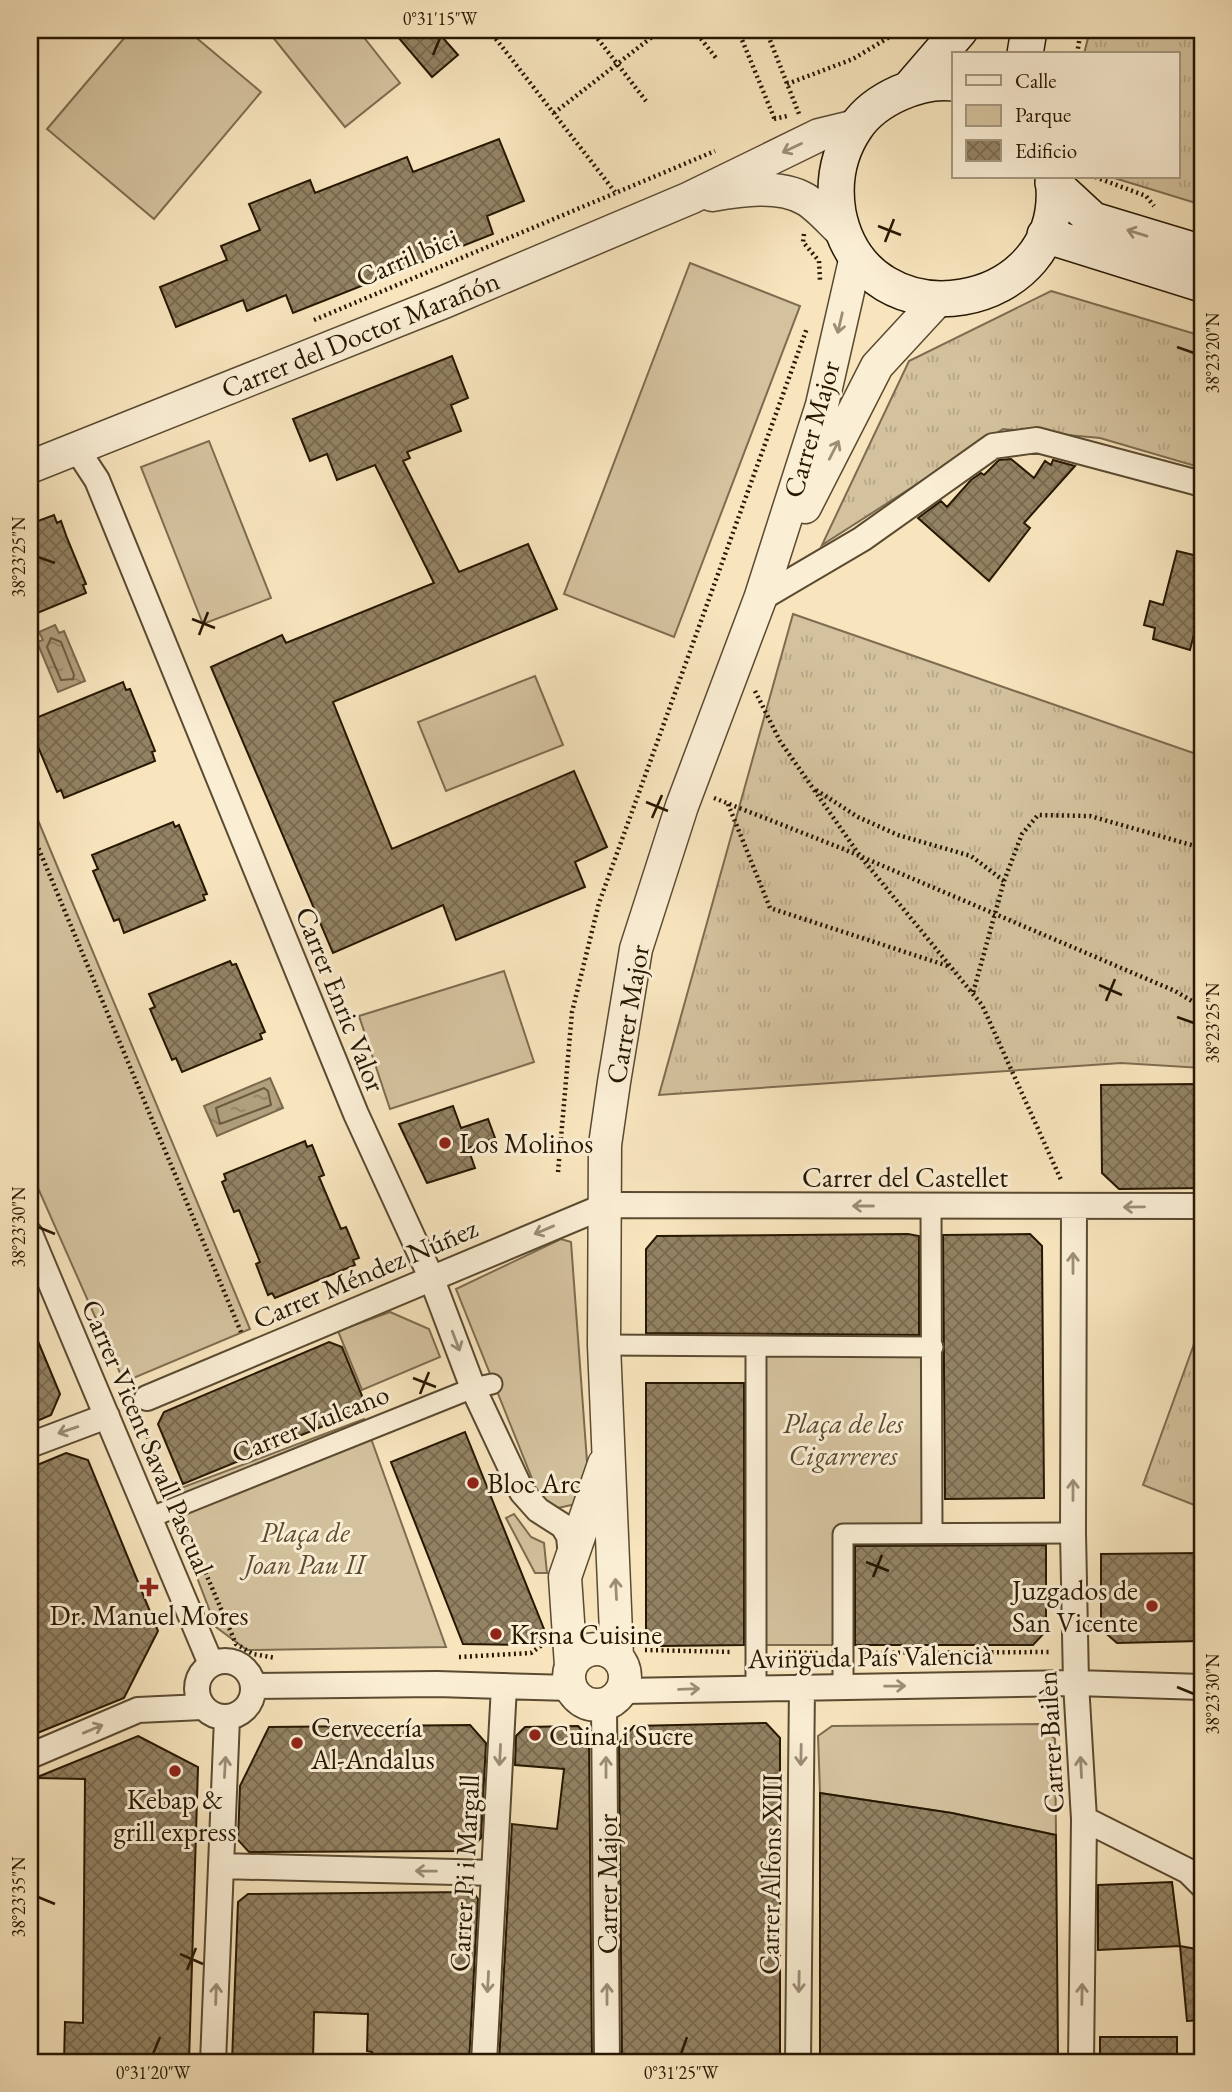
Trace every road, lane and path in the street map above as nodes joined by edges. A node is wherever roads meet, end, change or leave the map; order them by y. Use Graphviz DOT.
graph roads {
  1 [pos="489,30"];
  2 [pos="591,30"];
  3 [pos="661,30"];
  4 [pos="694,30"];
  5 [pos="738,30"];
  6 [pos="766,30"];
  7 [pos="901,30"];
  8 [pos="960,30"];
  9 [pos="1029,30"];
  10 [pos="1081,30"];
  11 [pos="1025,52"];
  12 [pos="1077,52"];
  13 [pos="716,58"];
  14 [pos="617,64"];
  15 [pos="952,83"];
  16 [pos="787,84"];
  17 [pos="910,88"];
  18 [pos="646,101"];
  19 [pos="554,113"];
  20 [pos="856,126"];
  21 [pos="797,145"];
  22 [pos="718,149"];
  23 [pos="1097,178"];
  24 [pos="1053,180"];
  25 [pos="615,192"];
  26 [pos="690,198"];
  27 [pos="806,199"];
  28 [pos="1154,205"];
  29 [pos="1045,235"];
  30 [pos="849,244"];
  31 [pos="1202,253"];
  32 [pos="1202,284"];
  33 [pos="820,293"];
  34 [pos="937,301"];
  35 [pos="811,318"];
  36 [pos="312,320"];
  37 [pos="76,448"];
  38 [pos="30,467"];
  39 [pos="1202,484"];
  40 [pos="760,599"];
  41 [pos="738,657"];
  42 [pos="690,788"];
  43 [pos="813,788"];
  44 [pos="728,804"];
  45 [pos="30,828"];
  46 [pos="1202,848"];
  47 [pos="860,856"];
  48 [pos="1004,881"];
  49 [pos="993,913"];
  50 [pos="951,967"];
  51 [pos="973,994"];
  52 [pos="1202,1007"];
  53 [pos="558,1172"];
  54 [pos="607,1205"];
  55 [pos="931,1206"];
  56 [pos="1202,1206"];
  57 [pos="1073,1208"];
  58 [pos="30,1234"];
  59 [pos="431,1277"];
  60 [pos="244,1337"];
  61 [pos="604,1345"];
  62 [pos="756,1347"];
  63 [pos="933,1347"];
  64 [pos="483,1386"];
  65 [pos="142,1406"];
  66 [pos="107,1416"];
  67 [pos="30,1445"];
  68 [pos="610,1450"];
  69 [pos="178,1507"];
  70 [pos="149,1518"];
  71 [pos="932,1531"];
  72 [pos="1073,1533"];
  73 [pos="571,1557"];
  74 [pos="547,1642"];
  75 [pos="1076,1644"];
  76 [pos="627,1651"];
  77 [pos="744,1652"];
  78 [pos="772,1652"];
  79 [pos="827,1653"];
  80 [pos="854,1653"];
  81 [pos="450,1657"];
  82 [pos="278,1658"];
  83 [pos="211,1664"];
  84 [pos="570,1677"];
  85 [pos="1076,1683"];
  86 [pos="254,1686"];
  87 [pos="504,1686"];
  88 [pos="756,1686"];
  89 [pos="802,1686"];
  90 [pos="843,1686"];
  91 [pos="1202,1687"];
  92 [pos="613,1698"];
  93 [pos="202,1707"];
  94 [pos="227,1718"];
  95 [pos="30,1756"];
  96 [pos="1084,1819"];
  97 [pos="221,1866"];
  98 [pos="494,1873"];
  99 [pos="1202,1885"];
  100 [pos="213,2062"];
  101 [pos="484,2062"];
  102 [pos="607,2062"];
  103 [pos="798,2062"];
  104 [pos="1081,2062"];
  1 -- 19 [label="path"];
  2 -- 14 [label="path"];
  3 -- 14 [label="path"];
  4 -- 13 [label="path"];
  5 -- 21 [label="path"];
  6 -- 16 [label="path"];
  7 -- 16 [label="path"];
  8 -- 17 [label="main road"];
  9 -- 11 [label="main road"];
  10 -- 12 [label="path"];
  14 -- 18 [label="path"];
  14 -- 19 [label="path"];
  15 -- 17 [label="main road"];
  16 -- 21 [label="path"];
  17 -- 20 [label="main road"];
  19 -- 25 [label="path"];
  20 -- 21 [label="street"];
  20 -- 30 [label="main road"];
  21 -- 26 [label="street, one-way"];
  22 -- 25 [label="path, Carril bici"];
  23 -- 28 [label="path"];
  24 -- 29 [label="main road"];
  31 -- 24 [label="main road, one-way"];
  25 -- 36 [label="path, Carril bici"];
  26 -- 27 [label="street"];
  26 -- 37 [label="street, Carrer del Doctor Marañón"];
  27 -- 30 [label="street"];
  27 -- 33 [label="path"];
  29 -- 32 [label="main road"];
  29 -- 34 [label="main road"];
  30 -- 34 [label="main road"];
  30 -- 40 [label="street, Carrer Major, one-way"];
  40 -- 34 [label="street, Carrer Major, one-way"];
  35 -- 53 [label="path"];
  37 -- 38 [label="street, Carrer del Doctor Marañón"];
  37 -- 59 [label="street, Carrer Enric Valor"];
  39 -- 40 [label="street"];
  40 -- 41 [label="street, Carrer Major"];
  41 -- 42 [label="street, Carrer Major"];
  41 -- 43 [label="path"];
  42 -- 44 [label="path"];
  42 -- 54 [label="street, Carrer Major"];
  43 -- 47 [label="path"];
  43 -- 48 [label="path"];
  44 -- 47 [label="path"];
  44 -- 50 [label="path"];
  45 -- 60 [label="path"];
  46 -- 48 [label="path"];
  47 -- 49 [label="path"];
  47 -- 50 [label="path"];
  48 -- 49 [label="path"];
  49 -- 51 [label="path"];
  49 -- 52 [label="path"];
  50 -- 51 [label="path"];
  51 -- 57 [label="path"];
  55 -- 54 [label="street, Carrer del Castellet, one-way"];
  54 -- 59 [label="street, Carrer Méndez Núñez, one-way"];
  54 -- 61 [label="street, Carrer Major"];
  55 -- 57 [label="street, Carrer del Castellet"];
  55 -- 63 [label="street"];
  56 -- 57 [label="street, Carrer del Castellet, one-way"];
  72 -- 57 [label="street, Carrer Bailèn, one-way"];
  58 -- 66 [label="street, Carrer Vicent Savall Pascual"];
  59 -- 64 [label="street, Carrer Enric Valor, one-way"];
  59 -- 65 [label="street, Carrer Méndez Núñez"];
  61 -- 62 [label="street"];
  61 -- 68 [label="street, Carrer Major"];
  62 -- 63 [label="street"];
  62 -- 88 [label="street"];
  63 -- 71 [label="street"];
  64 -- 69 [label="street, Carrer Vulcano"];
  64 -- 73 [label="street, Carrer Enric Valor"];
  65 -- 69 [label="path"];
  66 -- 67 [label="street, one-way"];
  66 -- 70 [label="street, Carrer Vicent Savall Pascual"];
  68 -- 73 [label="street, Carrer Major"];
  76 -- 68 [label="street, Carrer Major, one-way"];
  69 -- 70 [label="street, Carrer Vulcano"];
  69 -- 82 [label="path"];
  70 -- 83 [label="street, Carrer Vicent Savall Pascual"];
  71 -- 72 [label="street"];
  71 -- 90 [label="street"];
  72 -- 75 [label="street, Carrer Bailèn"];
  73 -- 84 [label="street, Carrer Major"];
  74 -- 81 [label="path"];
  75 -- 80 [label="path"];
  75 -- 85 [label="street, Carrer Bailèn"];
  76 -- 77 [label="path"];
  76 -- 84 [label="street"];
  76 -- 92 [label="street"];
  78 -- 79 [label="path"];
  83 -- 86 [label="street"];
  83 -- 93 [label="street"];
  84 -- 87 [label="street"];
  84 -- 92 [label="street"];
  90 -- 85 [label="street, Avinguda País Valencià, one-way"];
  85 -- 91 [label="street, Avinguda País Valencià"];
  96 -- 85 [label="street, Carrer Bailèn, one-way"];
  86 -- 87 [label="street"];
  86 -- 94 [label="street"];
  87 -- 98 [label="street, Carrer Pi i Margall, one-way"];
  88 -- 89 [label="street, Avinguda País Valencià"];
  92 -- 88 [label="street, Avinguda País Valencià, one-way"];
  89 -- 90 [label="street, Avinguda País Valencià"];
  89 -- 103 [label="street, Carrer Alfons XIII, one-way"];
  102 -- 92 [label="street, Carrer Major, one-way"];
  93 -- 94 [label="street"];
  95 -- 93 [label="street, one-way"];
  97 -- 94 [label="street, one-way"];
  96 -- 99 [label="street"];
  104 -- 96 [label="street, Carrer Bailèn, one-way"];
  98 -- 97 [label="street, one-way"];
  100 -- 97 [label="street, one-way"];
  98 -- 101 [label="street, Carrer Pi i Margall, one-way"];
}
